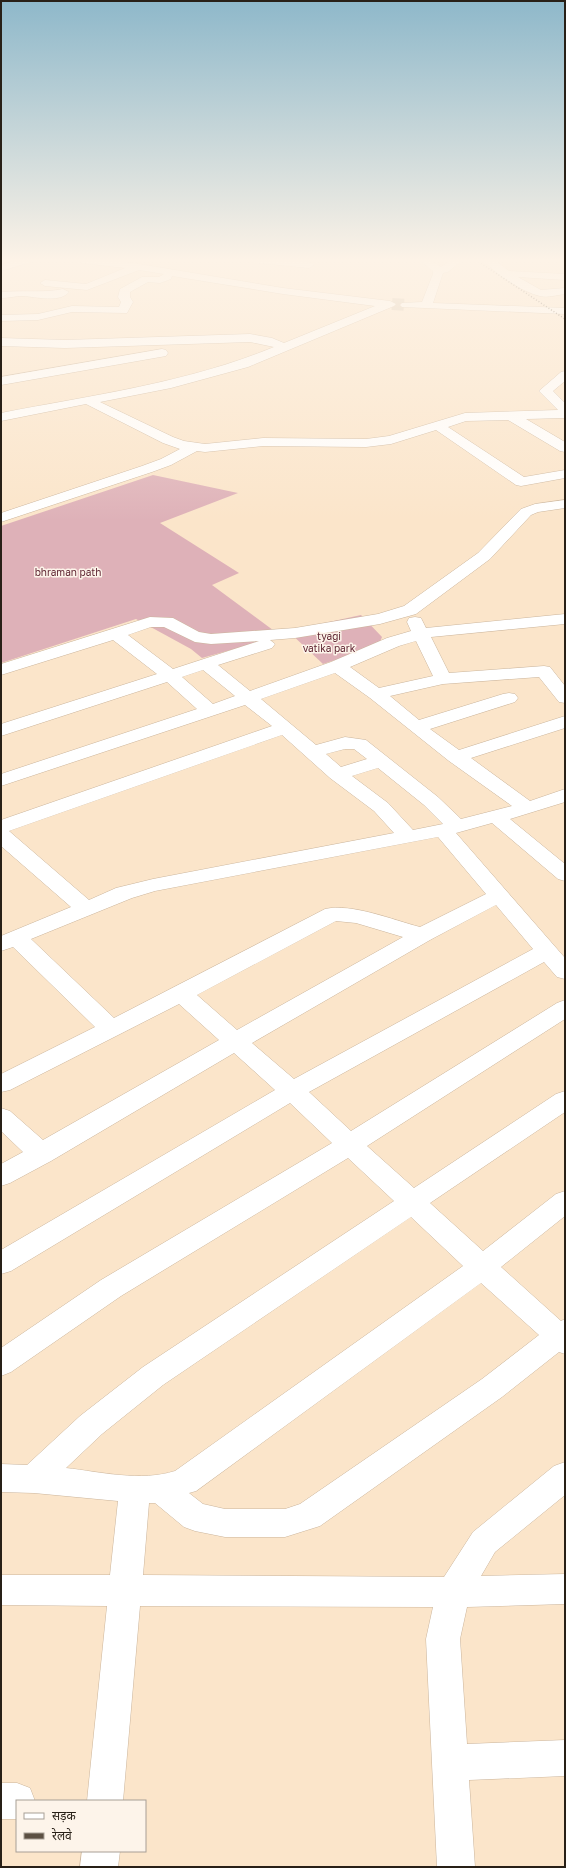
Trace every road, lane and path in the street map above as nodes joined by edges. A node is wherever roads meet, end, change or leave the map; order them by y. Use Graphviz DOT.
graph roads {
  1 [pos="197,347"];
  2 [pos="283,347"];
  3 [pos="565,375"];
  4 [pos="1,381"];
  5 [pos="89,401"];
  6 [pos="565,410"];
  7 [pos="565,414"];
  8 [pos="510,415"];
  9 [pos="1,417"];
  10 [pos="437,425"];
  11 [pos="194,447"];
  12 [pos="565,448"];
  13 [pos="565,474"];
  14 [pos="565,504"];
  15 [pos="1,518"];
  16 [pos="410,610"];
  17 [pos="560,620"];
  18 [pos="115,633"];
  19 [pos="420,634"];
  20 [pos="565,634"];
  21 [pos="281,635"];
  22 [pos="206,664"];
  23 [pos="337,666"];
  24 [pos="565,669"];
  25 [pos="1,670"];
  26 [pos="544,671"];
  27 [pos="170,675"];
  28 [pos="443,679"];
  29 [pos="376,694"];
  30 [pos="247,698"];
  31 [pos="509,698"];
  32 [pos="565,698"];
  33 [pos="210,711"];
  34 [pos="565,722"];
  35 [pos="285,728"];
  36 [pos="416,728"];
  37 [pos="1,730"];
  38 [pos="312,752"];
  39 [pos="456,757"];
  40 [pos="382,761"];
  41 [pos="337,774"];
  42 [pos="1,780"];
  43 [pos="565,795"];
  44 [pos="527,808"];
  45 [pos="495,816"];
  46 [pos="1,827"];
  47 [pos="450,828"];
  48 [pos="1,835"];
  49 [pos="409,836"];
  50 [pos="565,875"];
  51 [pos="500,895"];
  52 [pos="85,908"];
  53 [pos="422,935"];
  54 [pos="8,940"];
  55 [pos="547,951"];
  56 [pos="565,972"];
  57 [pos="182,994"];
  58 [pos="565,1008"];
  59 [pos="110,1028"];
  60 [pos="237,1042"];
  61 [pos="1,1084"];
  62 [pos="292,1091"];
  63 [pos="565,1100"];
  64 [pos="1,1117"];
  65 [pos="350,1144"];
  66 [pos="42,1154"];
  67 [pos="1,1176"];
  68 [pos="565,1201"];
  69 [pos="413,1202"];
  70 [pos="1,1263"];
  71 [pos="482,1267"];
  72 [pos="563,1337"];
  73 [pos="1,1364"];
  74 [pos="565,1476"];
  75 [pos="1,1478"];
  76 [pos="34,1479"];
  77 [pos="148,1489"];
  78 [pos="565,1589"];
  79 [pos="1,1590"];
  80 [pos="125,1591"];
  81 [pos="453,1592"];
  82 [pos="565,1758"];
  83 [pos="450,1763"];
  84 [pos="105,1800"];
  85 [pos="1,1801"];
  86 [pos="16,1802"];
  87 [pos="100,1852"];
  88 [pos="99,1867"];
  89 [pos="456,1867"];
  1 -- 4 [label="street"];
  2 -- 5 [label="street"];
  3 -- 6 [label="street"];
  5 -- 9 [label="street"];
  5 -- 11 [label="street"];
  7 -- 8 [label="street"];
  8 -- 10 [label="street"];
  8 -- 12 [label="street"];
  10 -- 11 [label="street"];
  10 -- 13 [label="street"];
  11 -- 15 [label="street"];
  14 -- 16 [label="street"];
  16 -- 19 [label="street"];
  16 -- 21 [label="street"];
  17 -- 19 [label="street"];
  17 -- 20 [label="street"];
  18 -- 21 [label="street"];
  18 -- 25 [label="street"];
  18 -- 27 [label="street"];
  19 -- 23 [label="street"];
  19 -- 28 [label="street"];
  21 -- 22 [label="street"];
  22 -- 27 [label="street"];
  22 -- 30 [label="street"];
  23 -- 29 [label="street"];
  23 -- 30 [label="street"];
  24 -- 26 [label="street"];
  26 -- 28 [label="street"];
  26 -- 32 [label="street"];
  27 -- 33 [label="street"];
  27 -- 37 [label="street"];
  28 -- 29 [label="street"];
  29 -- 36 [label="street"];
  30 -- 33 [label="street"];
  30 -- 35 [label="street"];
  31 -- 36 [label="street"];
  33 -- 42 [label="street"];
  34 -- 39 [label="street"];
  35 -- 38 [label="street"];
  35 -- 46 [label="street"];
  36 -- 39 [label="street"];
  38 -- 40 [label="street"];
  38 -- 41 [label="street"];
  39 -- 44 [label="street"];
  40 -- 41 [label="street"];
  40 -- 47 [label="street"];
  41 -- 49 [label="street"];
  43 -- 44 [label="street"];
  44 -- 45 [label="street"];
  45 -- 47 [label="street"];
  45 -- 50 [label="street"];
  47 -- 49 [label="street"];
  47 -- 51 [label="street"];
  48 -- 52 [label="street"];
  49 -- 52 [label="street"];
  51 -- 53 [label="street"];
  51 -- 55 [label="street"];
  52 -- 54 [label="street"];
  53 -- 57 [label="street"];
  53 -- 60 [label="street"];
  54 -- 59 [label="street"];
  55 -- 56 [label="street"];
  55 -- 62 [label="street"];
  57 -- 59 [label="street"];
  57 -- 60 [label="street"];
  58 -- 65 [label="street"];
  59 -- 61 [label="street"];
  60 -- 62 [label="street"];
  60 -- 66 [label="street"];
  62 -- 65 [label="street"];
  62 -- 70 [label="street"];
  63 -- 69 [label="street"];
  64 -- 66 [label="street"];
  65 -- 69 [label="street"];
  65 -- 73 [label="street"];
  66 -- 67 [label="street"];
  68 -- 71 [label="street"];
  69 -- 71 [label="street"];
  69 -- 76 [label="street"];
  71 -- 72 [label="street"];
  71 -- 77 [label="street"];
  72 -- 77 [label="street"];
  74 -- 81 [label="street"];
  75 -- 76 [label="street"];
  76 -- 77 [label="street"];
  77 -- 80 [label="street"];
  78 -- 81 [label="street"];
  79 -- 80 [label="street"];
  80 -- 81 [label="street"];
  80 -- 84 [label="street"];
  81 -- 83 [label="street"];
  82 -- 83 [label="street"];
  83 -- 89 [label="street"];
  85 -- 86 [label="street"];
  87 -- 88 [label="street"];
}
